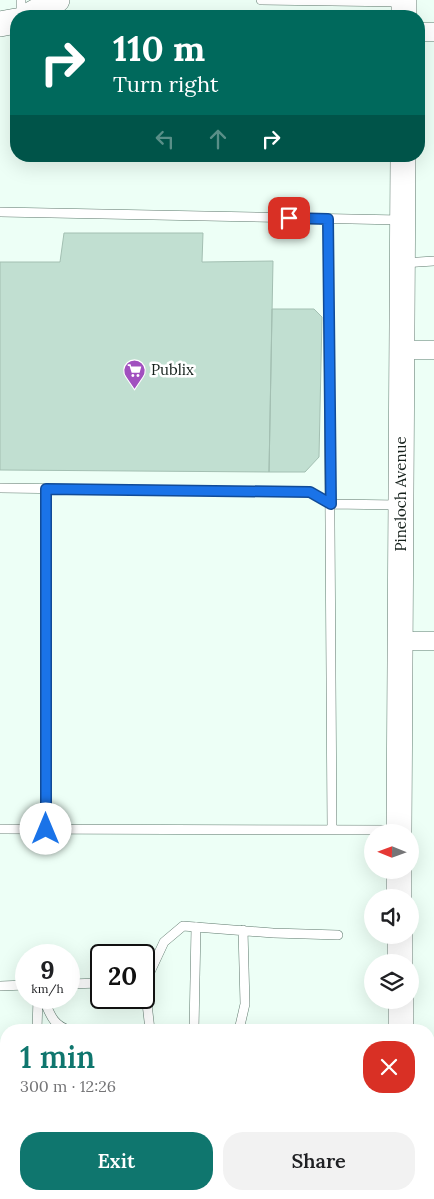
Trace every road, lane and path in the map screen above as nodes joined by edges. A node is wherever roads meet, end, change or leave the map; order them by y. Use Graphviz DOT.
graph roads {
  1 [pos="57,0"];
  2 [pos="261,0"];
  3 [pos="404,6"];
  4 [pos="39,10"];
  5 [pos="403,162"];
  6 [pos="0,212"];
  7 [pos="328,219"];
  8 [pos="403,220"];
  9 [pos="434,261"];
  10 [pos="402,263"];
  11 [pos="402,350"];
  12 [pos="434,350"];
  13 [pos="0,488"];
  14 [pos="46,489"];
  15 [pos="331,504"];
  16 [pos="401,505"];
  17 [pos="400,641"];
  18 [pos="434,641"];
  19 [pos="400,824"];
  20 [pos="0,829"];
  21 [pos="46,829"];
  22 [pos="332,830"];
  23 [pos="364,830"];
  24 [pos="196,927"];
  25 [pos="242,930"];
  26 [pos="338,936"];
  27 [pos="155,961"];
  28 [pos="15,985"];
  29 [pos="0,986"];
  30 [pos="38,1009"];
  31 [pos="48,1009"];
  32 [pos="148,1009"];
  33 [pos="401,1009"];
  34 [pos="37,1024"];
  35 [pos="57,1024"];
  36 [pos="149,1024"];
  37 [pos="194,1024"];
  38 [pos="240,1024"];
  39 [pos="402,1024"];
  1 -- 4 [label="street"];
  2 -- 3 [label="lane"];
  5 -- 8 [label="street, Pineloch Avenue"];
  6 -- 7 [label="lane"];
  7 -- 8 [label="lane"];
  7 -- 15 [label="lane"];
  8 -- 10 [label="street, Pineloch Avenue"];
  9 -- 10 [label="lane"];
  10 -- 11 [label="street, Pineloch Avenue"];
  11 -- 12 [label="street"];
  11 -- 16 [label="street, Pineloch Avenue"];
  13 -- 14 [label="lane"];
  14 -- 15 [label="lane"];
  14 -- 21 [label="lane"];
  15 -- 16 [label="lane"];
  15 -- 22 [label="lane"];
  16 -- 17 [label="street, Pineloch Avenue"];
  17 -- 18 [label="street"];
  17 -- 19 [label="street, Pineloch Avenue"];
  20 -- 21 [label="lane"];
  21 -- 22 [label="lane"];
  22 -- 23 [label="lane"];
  24 -- 25 [label="lane"];
  24 -- 27 [label="lane"];
  24 -- 37 [label="lane"];
  25 -- 26 [label="lane"];
  25 -- 38 [label="lane"];
  28 -- 29 [label="lane"];
  30 -- 34 [label="lane"];
  31 -- 35 [label="lane"];
  32 -- 36 [label="lane"];
  33 -- 39 [label="street"];
}
